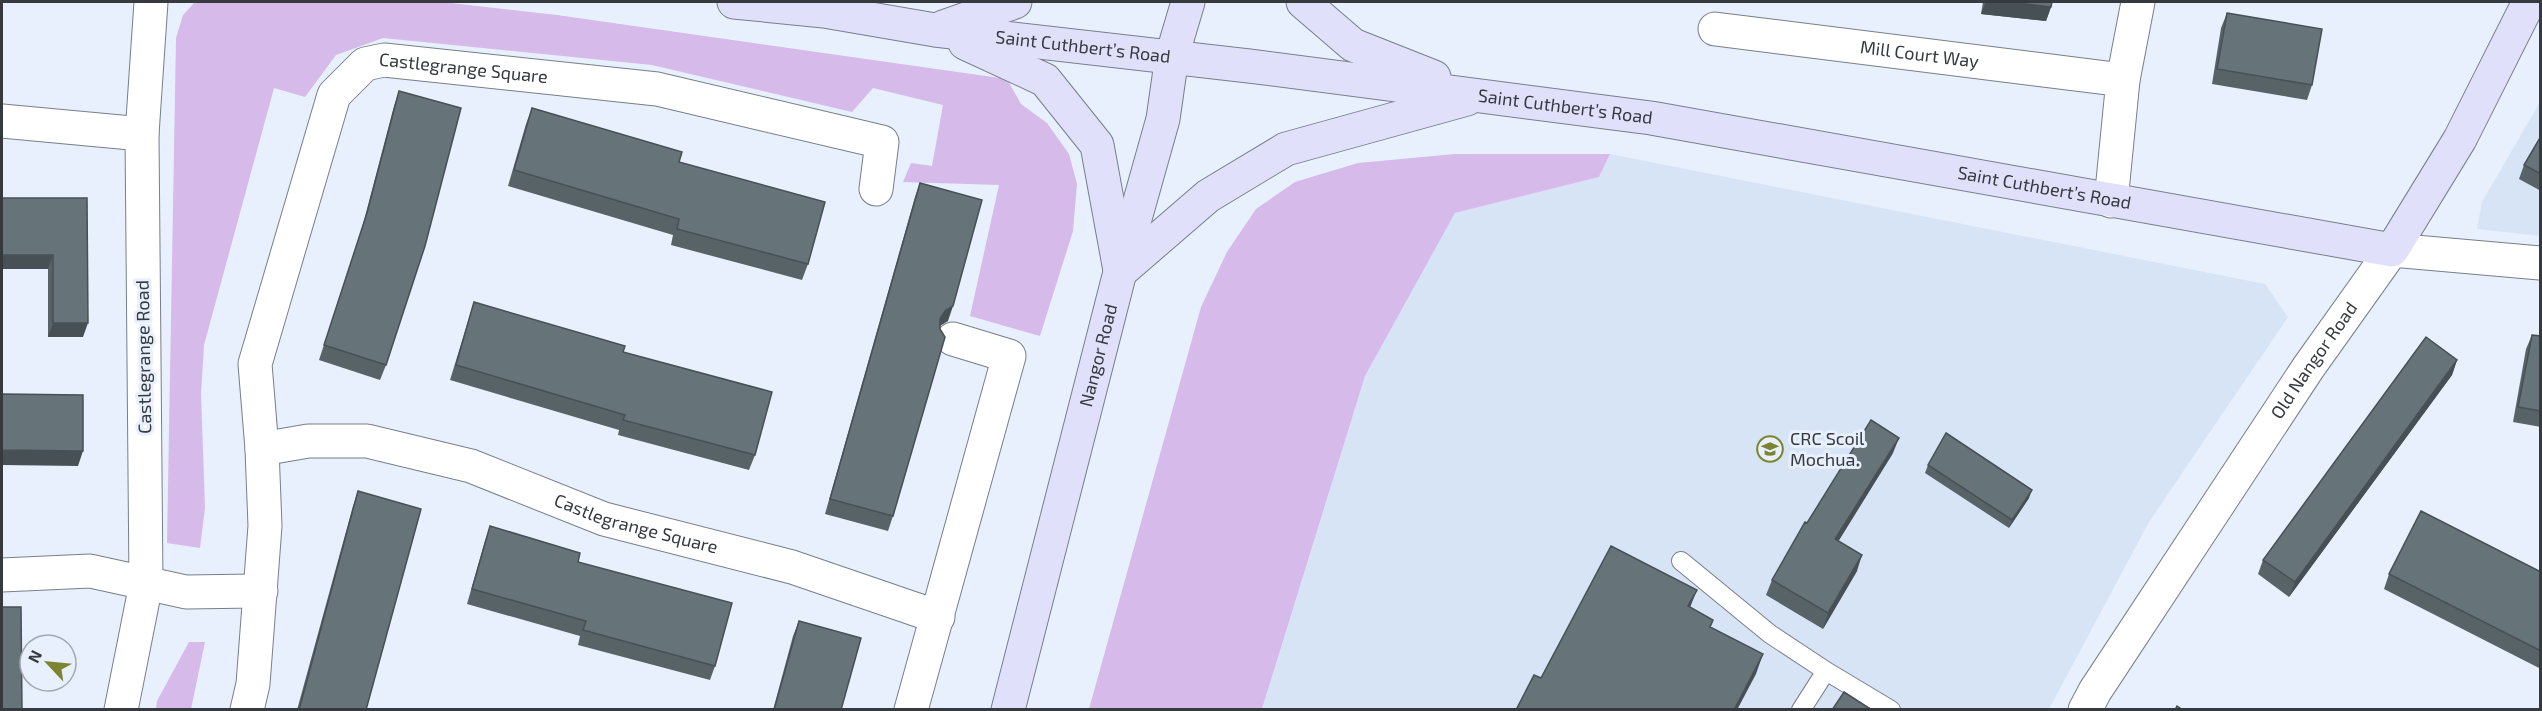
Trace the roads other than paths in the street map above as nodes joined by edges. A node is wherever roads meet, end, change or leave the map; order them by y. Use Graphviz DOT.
graph roads {
  1 [pos="151,2"];
  2 [pos="734,2"];
  3 [pos="1015,2"];
  4 [pos="1188,2"];
  5 [pos="1303,2"];
  6 [pos="2138,2"];
  7 [pos="2529,2"];
  8 [pos="1715,29"];
  9 [pos="935,30"];
  10 [pos="1172,56"];
  11 [pos="2123,80"];
  12 [pos="1480,96"];
  13 [pos="2,121"];
  14 [pos="142,134"];
  15 [pos="876,189"];
  16 [pos="2111,201"];
  17 [pos="2392,250"];
  18 [pos="2541,263"];
  19 [pos="1120,273"];
  20 [pos="953,339"];
  21 [pos="262,449"];
  22 [pos="1681,561"];
  23 [pos="2,575"];
  24 [pos="146,584"];
  25 [pos="261,591"];
  26 [pos="938,617"];
  27 [pos="1826,671"];
  28 [pos="121,710"];
  29 [pos="247,710"];
  30 [pos="911,710"];
  31 [pos="1008,710"];
  32 [pos="1802,710"];
  33 [pos="1891,710"];
  34 [pos="2085,710"];
  1 -- 14 [label="street, Castlegrange Road"];
  2 -- 9 [label="street, Saint Cuthbert’s Road"];
  3 -- 9 [label="street"];
  4 -- 10 [label="street, Nangor Road"];
  5 -- 12 [label="street"];
  6 -- 11 [label="street"];
  7 -- 17 [label="street, Old Nangor Road"];
  8 -- 11 [label="street, Mill Court Way"];
  9 -- 10 [label="street, Saint Cuthbert’s Road"];
  9 -- 19 [label="street"];
  10 -- 12 [label="street, Saint Cuthbert’s Road"];
  10 -- 19 [label="street, Nangor Road"];
  11 -- 16 [label="street"];
  12 -- 16 [label="street, Saint Cuthbert’s Road"];
  12 -- 19 [label="street"];
  13 -- 14 [label="street"];
  14 -- 24 [label="street, Castlegrange Road"];
  15 -- 21 [label="street, Castlegrange Square"];
  16 -- 17 [label="street, Saint Cuthbert’s Road"];
  17 -- 18 [label="street"];
  17 -- 34 [label="street, Old Nangor Road"];
  19 -- 31 [label="street, Nangor Road"];
  20 -- 26 [label="street"];
  21 -- 25 [label="street, Castlegrange Square"];
  21 -- 26 [label="street, Castlegrange Square"];
  22 -- 27 [label="lane"];
  23 -- 24 [label="street"];
  24 -- 25 [label="street"];
  24 -- 28 [label="street, Castlegrange Road"];
  25 -- 29 [label="street, Castlegrange Square"];
  26 -- 30 [label="street"];
  27 -- 32 [label="lane"];
  27 -- 33 [label="lane"];
}
